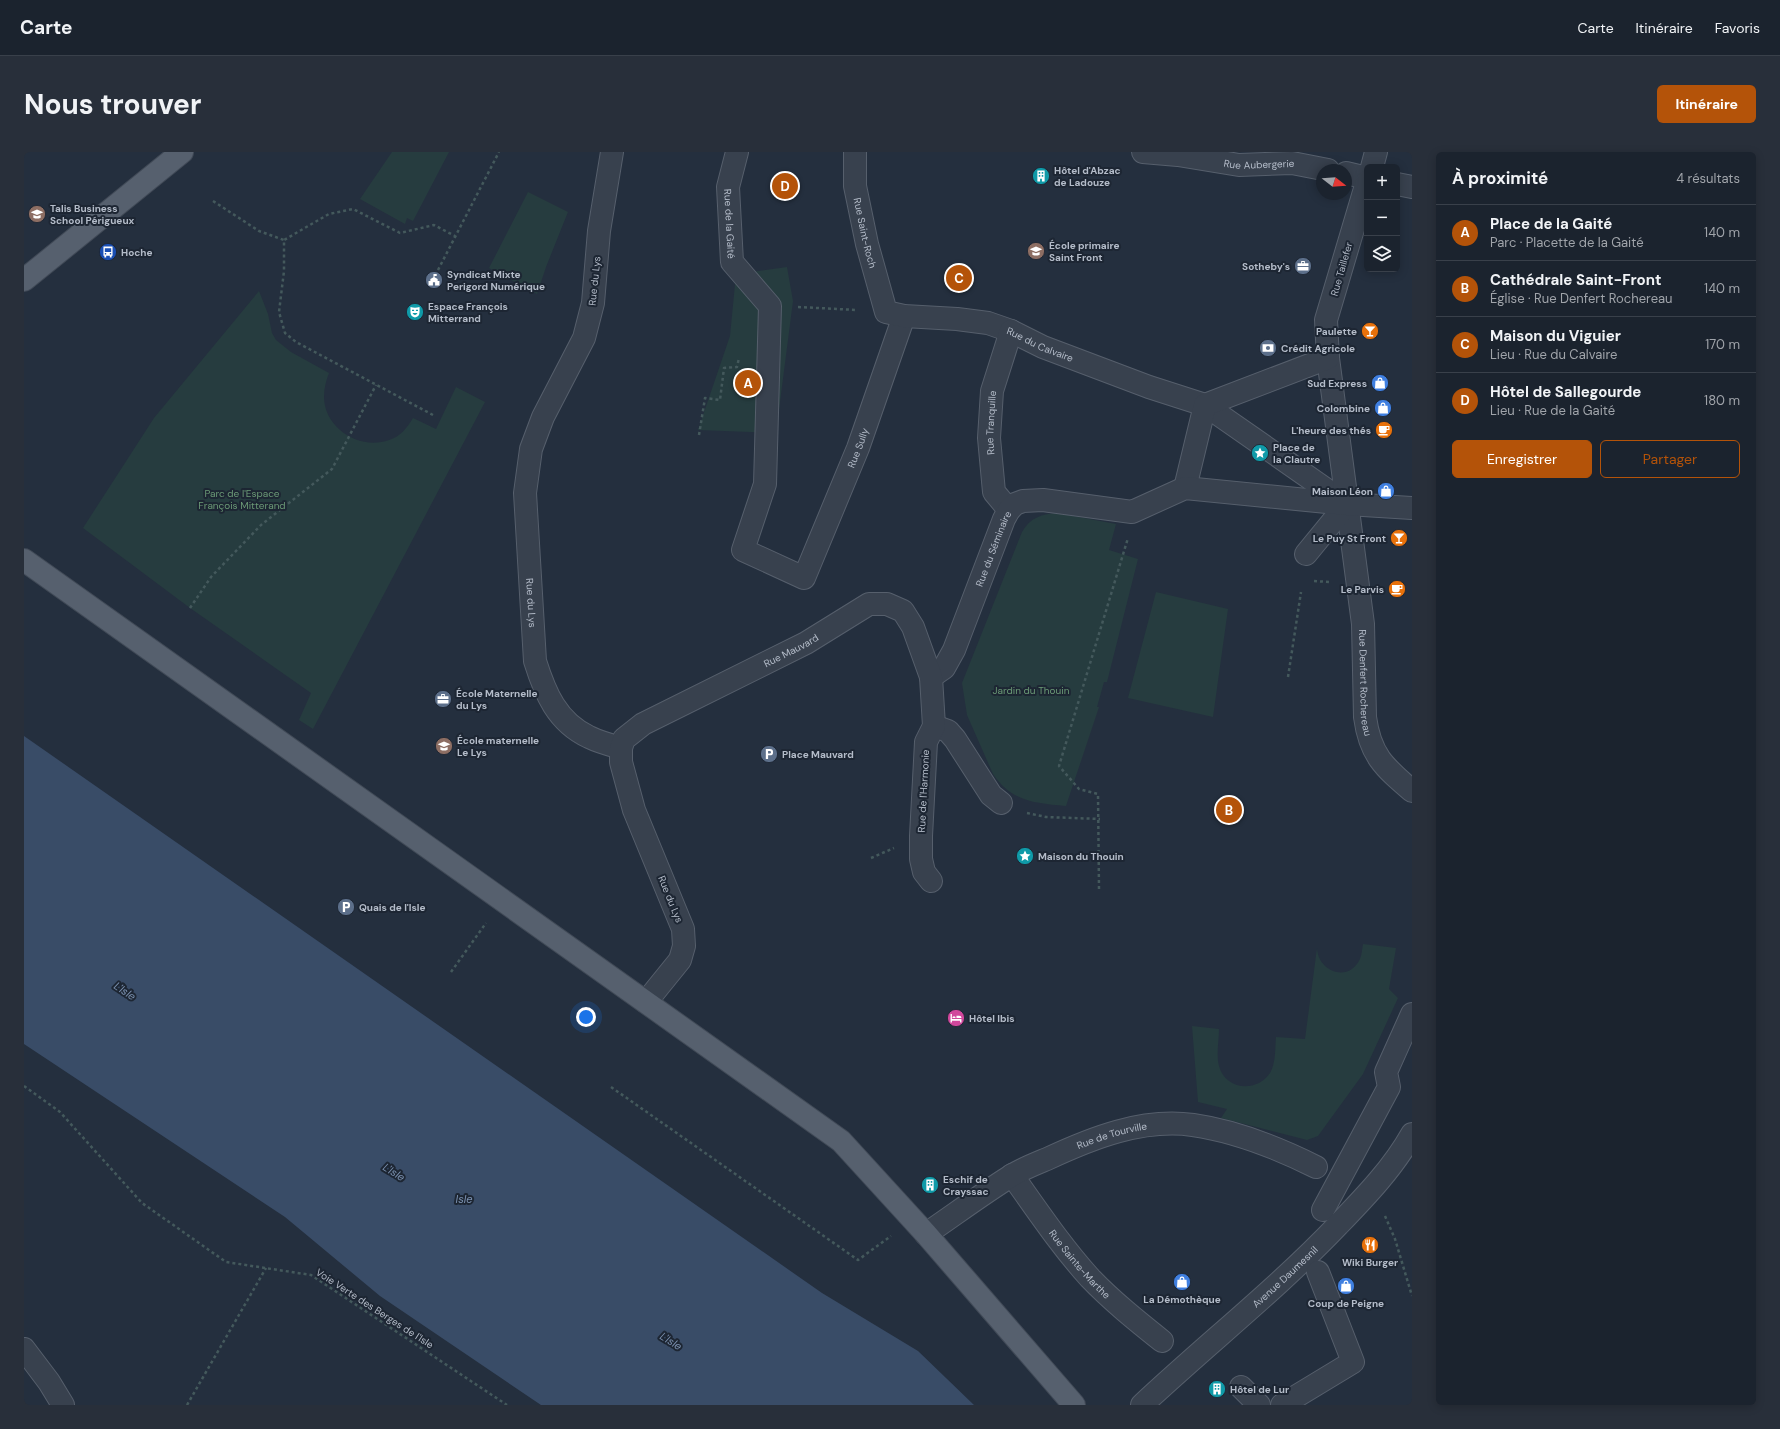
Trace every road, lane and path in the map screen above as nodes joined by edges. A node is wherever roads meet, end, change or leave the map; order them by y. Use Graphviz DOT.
graph roads {
  1 [pos="182,152"];
  2 [pos="499,152"];
  3 [pos="612,152"];
  4 [pos="737,152"];
  5 [pos="855,152"];
  6 [pos="1143,152"];
  7 [pos="1376,152"];
  8 [pos="1291,157"];
  9 [pos="1373,164"];
  10 [pos="1316,166"];
  11 [pos="1352,175"];
  12 [pos="1364,177"];
  13 [pos="1400,185"];
  14 [pos="1412,187"];
  15 [pos="1364,192"];
  16 [pos="213,201"];
  17 [pos="455,236"];
  18 [pos="284,240"];
  19 [pos="438,270"];
  20 [pos="26,273"];
  21 [pos="795,307"];
  22 [pos="857,310"];
  23 [pos="895,314"];
  24 [pos="1011,332"];
  25 [pos="1328,358"];
  26 [pos="737,367"];
  27 [pos="376,385"];
  28 [pos="1197,402"];
  29 [pos="433,416"];
  30 [pos="699,435"];
  31 [pos="1185,488"];
  32 [pos="1348,504"];
  33 [pos="1412,508"];
  34 [pos="1009,510"];
  35 [pos="1132,512"];
  36 [pos="1306,554"];
  37 [pos="24,560"];
  38 [pos="804,578"];
  39 [pos="1301,592"];
  40 [pos="190,608"];
  41 [pos="931,677"];
  42 [pos="1288,677"];
  43 [pos="934,726"];
  44 [pos="621,748"];
  45 [pos="1412,791"];
  46 [pos="1001,803"];
  47 [pos="1100,819"];
  48 [pos="931,881"];
  49 [pos="1099,889"];
  50 [pos="490,918"];
  51 [pos="451,972"];
  52 [pos="646,1002"];
  53 [pos="1412,1014"];
  54 [pos="24,1086"];
  55 [pos="611,1087"];
  56 [pos="1412,1134"];
  57 [pos="1316,1167"];
  58 [pos="1012,1175"];
  59 [pos="1323,1210"];
  60 [pos="1384,1214"];
  61 [pos="897,1232"];
  62 [pos="926,1234"];
  63 [pos="266,1268"];
  64 [pos="1318,1272"];
  65 [pos="1412,1296"];
  66 [pos="1162,1341"];
  67 [pos="24,1349"];
  68 [pos="1241,1387"];
  69 [pos="63,1405"];
  70 [pos="187,1405"];
  71 [pos="507,1405"];
  72 [pos="1074,1405"];
  73 [pos="1142,1405"];
  74 [pos="1259,1405"];
  75 [pos="1282,1405"];
  1 -- 20 [label="main road"];
  2 -- 17 [label="path"];
  3 -- 44 [label="street, Rue du Lys"];
  4 -- 38 [label="street, Rue de la Gaité"];
  5 -- 23 [label="street, Rue Saint-Roch"];
  6 -- 8 [label="street, Rue Aubergerie"];
  7 -- 9 [label="street"];
  8 -- 10 [label="street, Rue Aubergerie"];
  11 -- 12 [label="street"];
  13 -- 14 [label="street"];
  15 -- 25 [label="street, Rue Taillefer"];
  16 -- 18 [label="path"];
  17 -- 18 [label="path"];
  17 -- 19 [label="path"];
  18 -- 27 [label="path"];
  21 -- 22 [label="path"];
  23 -- 24 [label="street, Rue du Calvaire"];
  23 -- 38 [label="street, Rue Sully"];
  24 -- 28 [label="street, Rue du Calvaire"];
  24 -- 34 [label="street, Rue Tranquille"];
  25 -- 28 [label="street"];
  25 -- 32 [label="street"];
  26 -- 30 [label="path"];
  27 -- 29 [label="path"];
  27 -- 40 [label="path"];
  28 -- 31 [label="street"];
  28 -- 32 [label="street, Rue du Calvaire"];
  31 -- 32 [label="street"];
  31 -- 35 [label="street"];
  32 -- 33 [label="street"];
  32 -- 36 [label="street"];
  32 -- 45 [label="street, Rue Denfert Rochereau"];
  34 -- 35 [label="street, Rue du Séminaire"];
  34 -- 41 [label="street, Rue du Séminaire"];
  35 -- 47 [label="path"];
  37 -- 52 [label="main road"];
  39 -- 42 [label="path"];
  41 -- 43 [label="street, Rue de l'Harmonie"];
  41 -- 44 [label="street, Rue Mauvard"];
  43 -- 46 [label="street"];
  43 -- 48 [label="street, Rue de l'Harmonie"];
  44 -- 52 [label="street, Rue du Lys"];
  46 -- 47 [label="path"];
  47 -- 49 [label="path"];
  50 -- 51 [label="path"];
  52 -- 62 [label="main road"];
  53 -- 59 [label="street"];
  54 -- 63 [label="path, Voie Verte des Berges de l'Isle"];
  55 -- 61 [label="path"];
  56 -- 73 [label="street, Avenue Daumesnil"];
  57 -- 58 [label="street, Rue de Tourville"];
  58 -- 62 [label="street, Rue de Tourville"];
  58 -- 66 [label="street, Rue Sainte-Marthe"];
  60 -- 65 [label="path"];
  62 -- 72 [label="main road"];
  63 -- 70 [label="path"];
  63 -- 71 [label="path, Voie Verte des Berges de l'Isle"];
  64 -- 75 [label="street"];
  67 -- 69 [label="street"];
  68 -- 74 [label="street"];
}
